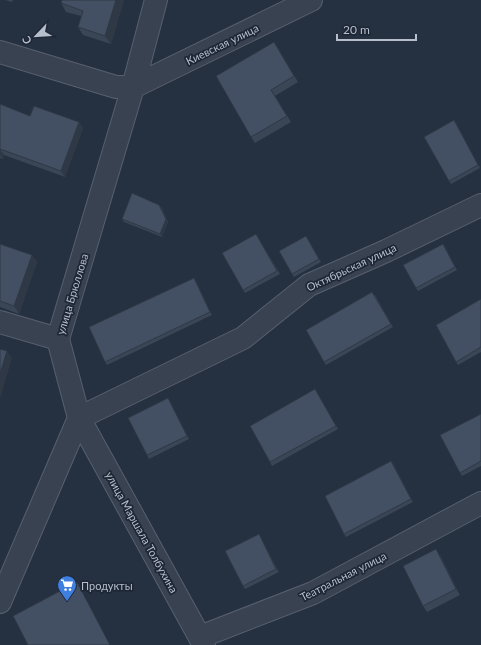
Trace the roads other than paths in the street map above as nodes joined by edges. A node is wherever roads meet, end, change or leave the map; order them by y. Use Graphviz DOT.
graph roads {
  1 [pos="156,0"];
  2 [pos="311,0"];
  3 [pos="0,52"];
  4 [pos="133,87"];
  5 [pos="481,205"];
  6 [pos="0,322"];
  7 [pos="58,339"];
  8 [pos="79,418"];
  9 [pos="481,503"];
  10 [pos="6,574"];
  11 [pos="0,602"];
  12 [pos="202,641"];
  1 -- 4 [label="street, улица Брюллова"];
  2 -- 4 [label="street, Киевская улица"];
  3 -- 4 [label="street"];
  4 -- 7 [label="street, улица Брюллова"];
  5 -- 8 [label="street, Октябрьская улица"];
  6 -- 7 [label="street"];
  7 -- 8 [label="street, улица Брюллова"];
  8 -- 10 [label="street"];
  8 -- 12 [label="street, улица Маршала Толбухина"];
  9 -- 12 [label="street, Театральная улица"];
  10 -- 11 [label="street"];
}
